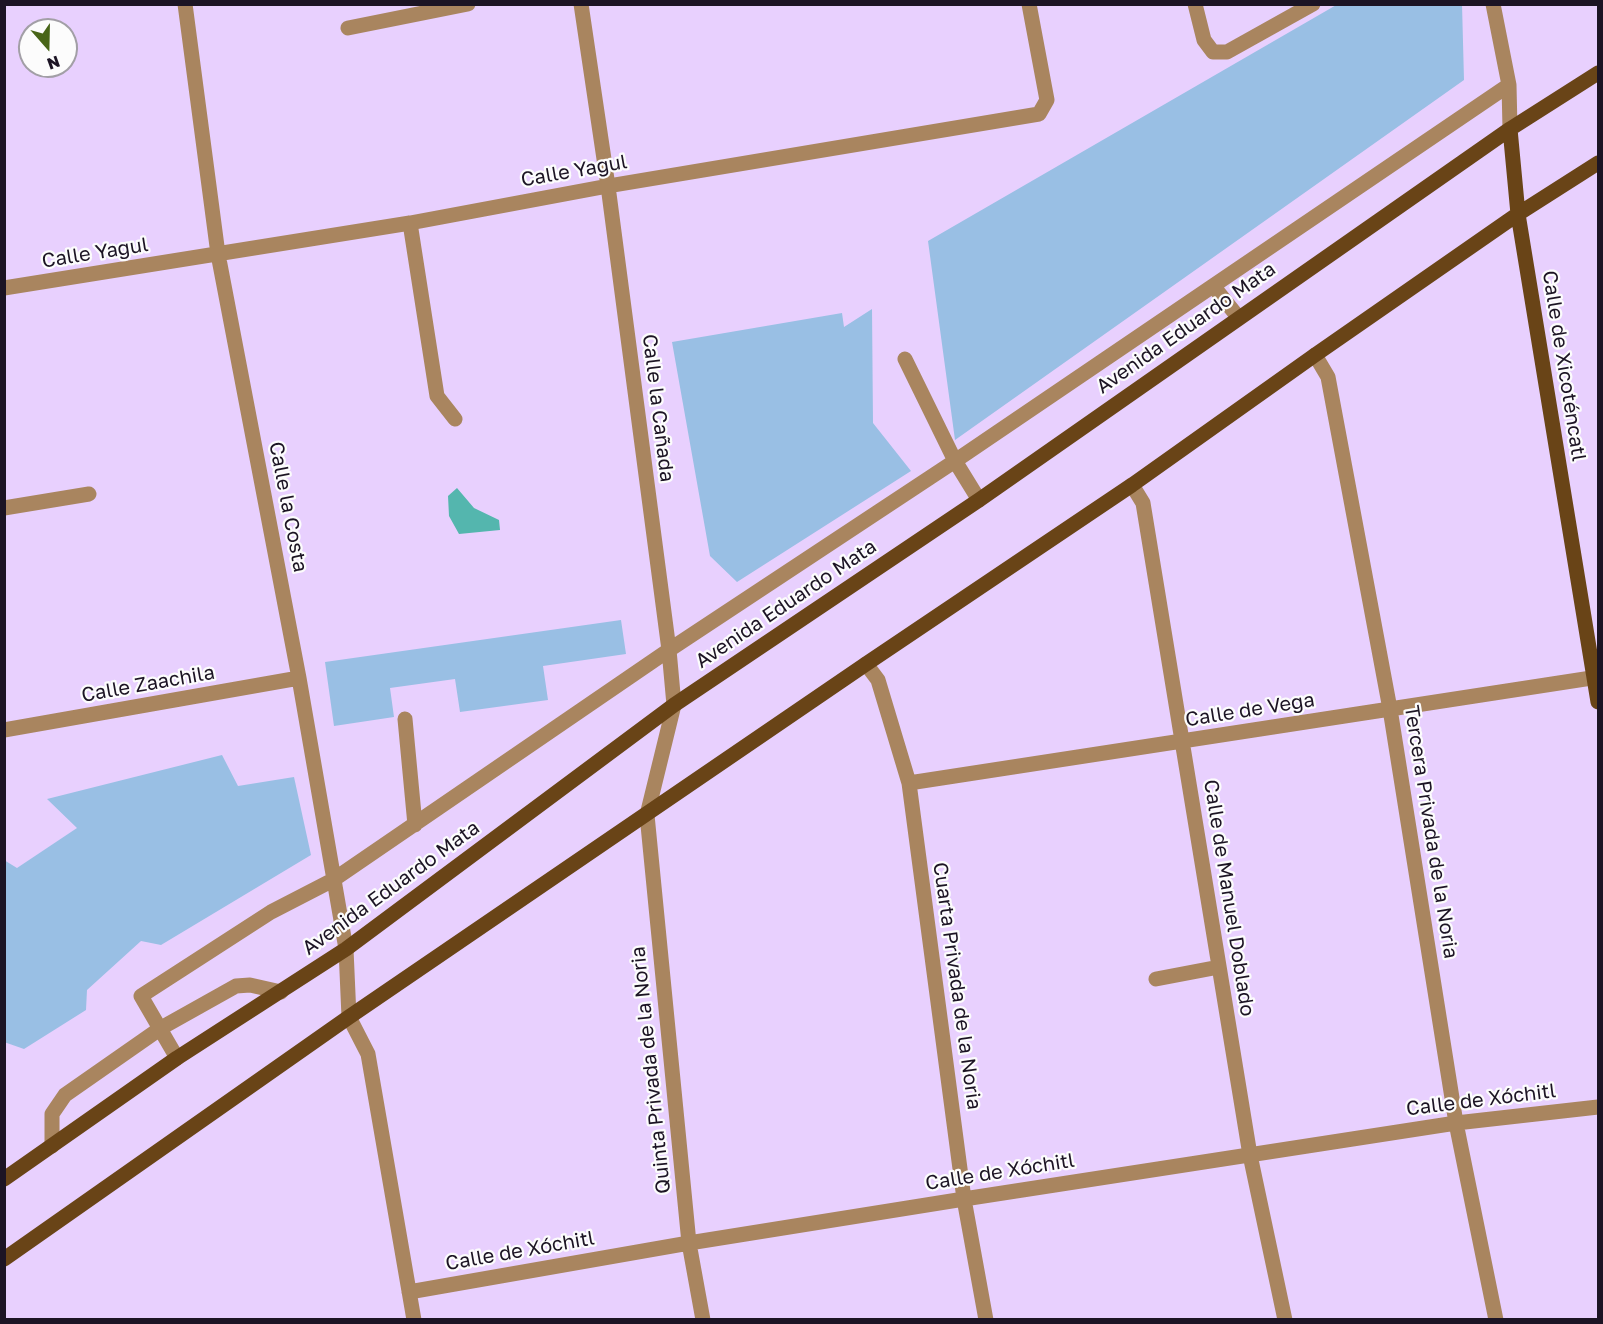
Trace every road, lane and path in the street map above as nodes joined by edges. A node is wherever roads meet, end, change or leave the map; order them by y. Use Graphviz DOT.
graph roads {
  1 [pos="185,4"];
  2 [pos="468,4"];
  3 [pos="581,4"];
  4 [pos="1029,4"];
  5 [pos="1196,4"];
  6 [pos="1312,4"];
  7 [pos="1494,4"];
  8 [pos="348,28"];
  9 [pos="1599,73"];
  10 [pos="1509,85"];
  11 [pos="1510,129"];
  12 [pos="1599,163"];
  13 [pos="608,186"];
  14 [pos="1518,214"];
  15 [pos="410,223"];
  16 [pos="218,254"];
  17 [pos="1214,287"];
  18 [pos="4,288"];
  19 [pos="1238,317"];
  20 [pos="1315,355"];
  21 [pos="905,359"];
  22 [pos="455,419"];
  23 [pos="955,461"];
  24 [pos="1132,485"];
  25 [pos="89,494"];
  26 [pos="979,500"];
  27 [pos="4,508"];
  28 [pos="669,650"];
  29 [pos="866,664"];
  30 [pos="299,678"];
  31 [pos="1596,678"];
  32 [pos="1599,702"];
  33 [pos="674,705"];
  34 [pos="1390,709"];
  35 [pos="405,719"];
  36 [pos="4,730"];
  37 [pos="1183,741"];
  38 [pos="909,783"];
  39 [pos="646,815"];
  40 [pos="415,825"];
  41 [pos="333,880"];
  42 [pos="346,950"];
  43 [pos="1219,967"];
  44 [pos="1156,979"];
  45 [pos="281,992"];
  46 [pos="349,1017"];
  47 [pos="161,1028"];
  48 [pos="177,1058"];
  49 [pos="1599,1107"];
  50 [pos="1456,1123"];
  51 [pos="52,1146"];
  52 [pos="1250,1155"];
  53 [pos="4,1179"];
  54 [pos="964,1198"];
  55 [pos="689,1243"];
  56 [pos="4,1259"];
  57 [pos="409,1292"];
  58 [pos="414,1320"];
  59 [pos="703,1320"];
  60 [pos="986,1320"];
  61 [pos="1285,1320"];
  62 [pos="1496,1320"];
  1 -- 16 [label="street, Calle la Costa"];
  2 -- 8 [label="street"];
  3 -- 13 [label="street, Calle la Cañada"];
  4 -- 13 [label="street, Calle Yagul"];
  5 -- 6 [label="street"];
  7 -- 10 [label="street"];
  9 -- 11 [label="main road, Avenida Eduardo Mata"];
  10 -- 11 [label="street"];
  10 -- 17 [label="street"];
  11 -- 14 [label="main road, Calle de Xicoténcatl"];
  11 -- 19 [label="main road, Avenida Eduardo Mata"];
  12 -- 14 [label="main road"];
  13 -- 15 [label="street, Calle Yagul"];
  13 -- 28 [label="street, Calle la Cañada"];
  14 -- 20 [label="main road"];
  14 -- 31 [label="main road, Calle de Xicoténcatl"];
  15 -- 16 [label="street, Calle Yagul"];
  15 -- 22 [label="street"];
  16 -- 18 [label="street, Calle Yagul"];
  16 -- 30 [label="street, Calle la Costa"];
  17 -- 19 [label="street"];
  17 -- 23 [label="street"];
  19 -- 26 [label="main road, Avenida Eduardo Mata"];
  20 -- 24 [label="main road"];
  20 -- 34 [label="street, Tercera Privada de la Noria"];
  21 -- 23 [label="street"];
  23 -- 26 [label="street"];
  23 -- 28 [label="street"];
  24 -- 29 [label="main road"];
  24 -- 37 [label="street, Calle de Manuel Doblado"];
  25 -- 27 [label="street"];
  26 -- 33 [label="main road, Avenida Eduardo Mata"];
  28 -- 33 [label="street, Calle la Cañada"];
  28 -- 40 [label="street"];
  29 -- 38 [label="street, Cuarta Privada de la Noria"];
  29 -- 39 [label="main road"];
  30 -- 36 [label="street, Calle Zaachila"];
  30 -- 41 [label="street, Calle la Costa"];
  31 -- 32 [label="main road, Calle de Xicoténcatl"];
  31 -- 34 [label="street, Calle de Vega"];
  33 -- 39 [label="street, Calle la Cañada"];
  33 -- 42 [label="main road, Avenida Eduardo Mata"];
  34 -- 37 [label="street, Calle de Vega"];
  34 -- 50 [label="street, Tercera Privada de la Noria"];
  35 -- 40 [label="street"];
  37 -- 38 [label="street, Calle de Vega"];
  37 -- 43 [label="street, Calle de Manuel Doblado"];
  38 -- 54 [label="street, Cuarta Privada de la Noria"];
  39 -- 46 [label="main road"];
  39 -- 55 [label="street, Quinta Privada de la Noria"];
  40 -- 41 [label="street"];
  41 -- 42 [label="street, Calle la Costa"];
  41 -- 47 [label="street"];
  42 -- 45 [label="main road, Avenida Eduardo Mata"];
  42 -- 46 [label="street, Calle la Costa"];
  43 -- 44 [label="street"];
  43 -- 52 [label="street, Calle de Manuel Doblado"];
  45 -- 47 [label="street"];
  45 -- 48 [label="main road, Avenida Eduardo Mata"];
  46 -- 56 [label="main road"];
  46 -- 57 [label="street"];
  47 -- 48 [label="street"];
  47 -- 51 [label="street"];
  48 -- 51 [label="main road, Avenida Eduardo Mata"];
  49 -- 50 [label="street, Calle de Xóchitl"];
  50 -- 52 [label="street, Calle de Xóchitl"];
  50 -- 62 [label="street, Tercera Privada de la Noria"];
  51 -- 53 [label="main road, Avenida Eduardo Mata"];
  52 -- 54 [label="street, Calle de Xóchitl"];
  52 -- 61 [label="street, Calle de Manuel Doblado"];
  54 -- 55 [label="street, Calle de Xóchitl"];
  54 -- 60 [label="street, Cuarta Privada de la Noria"];
  55 -- 57 [label="street, Calle de Xóchitl"];
  55 -- 59 [label="street, Quinta Privada de la Noria"];
  57 -- 58 [label="street"];
}
